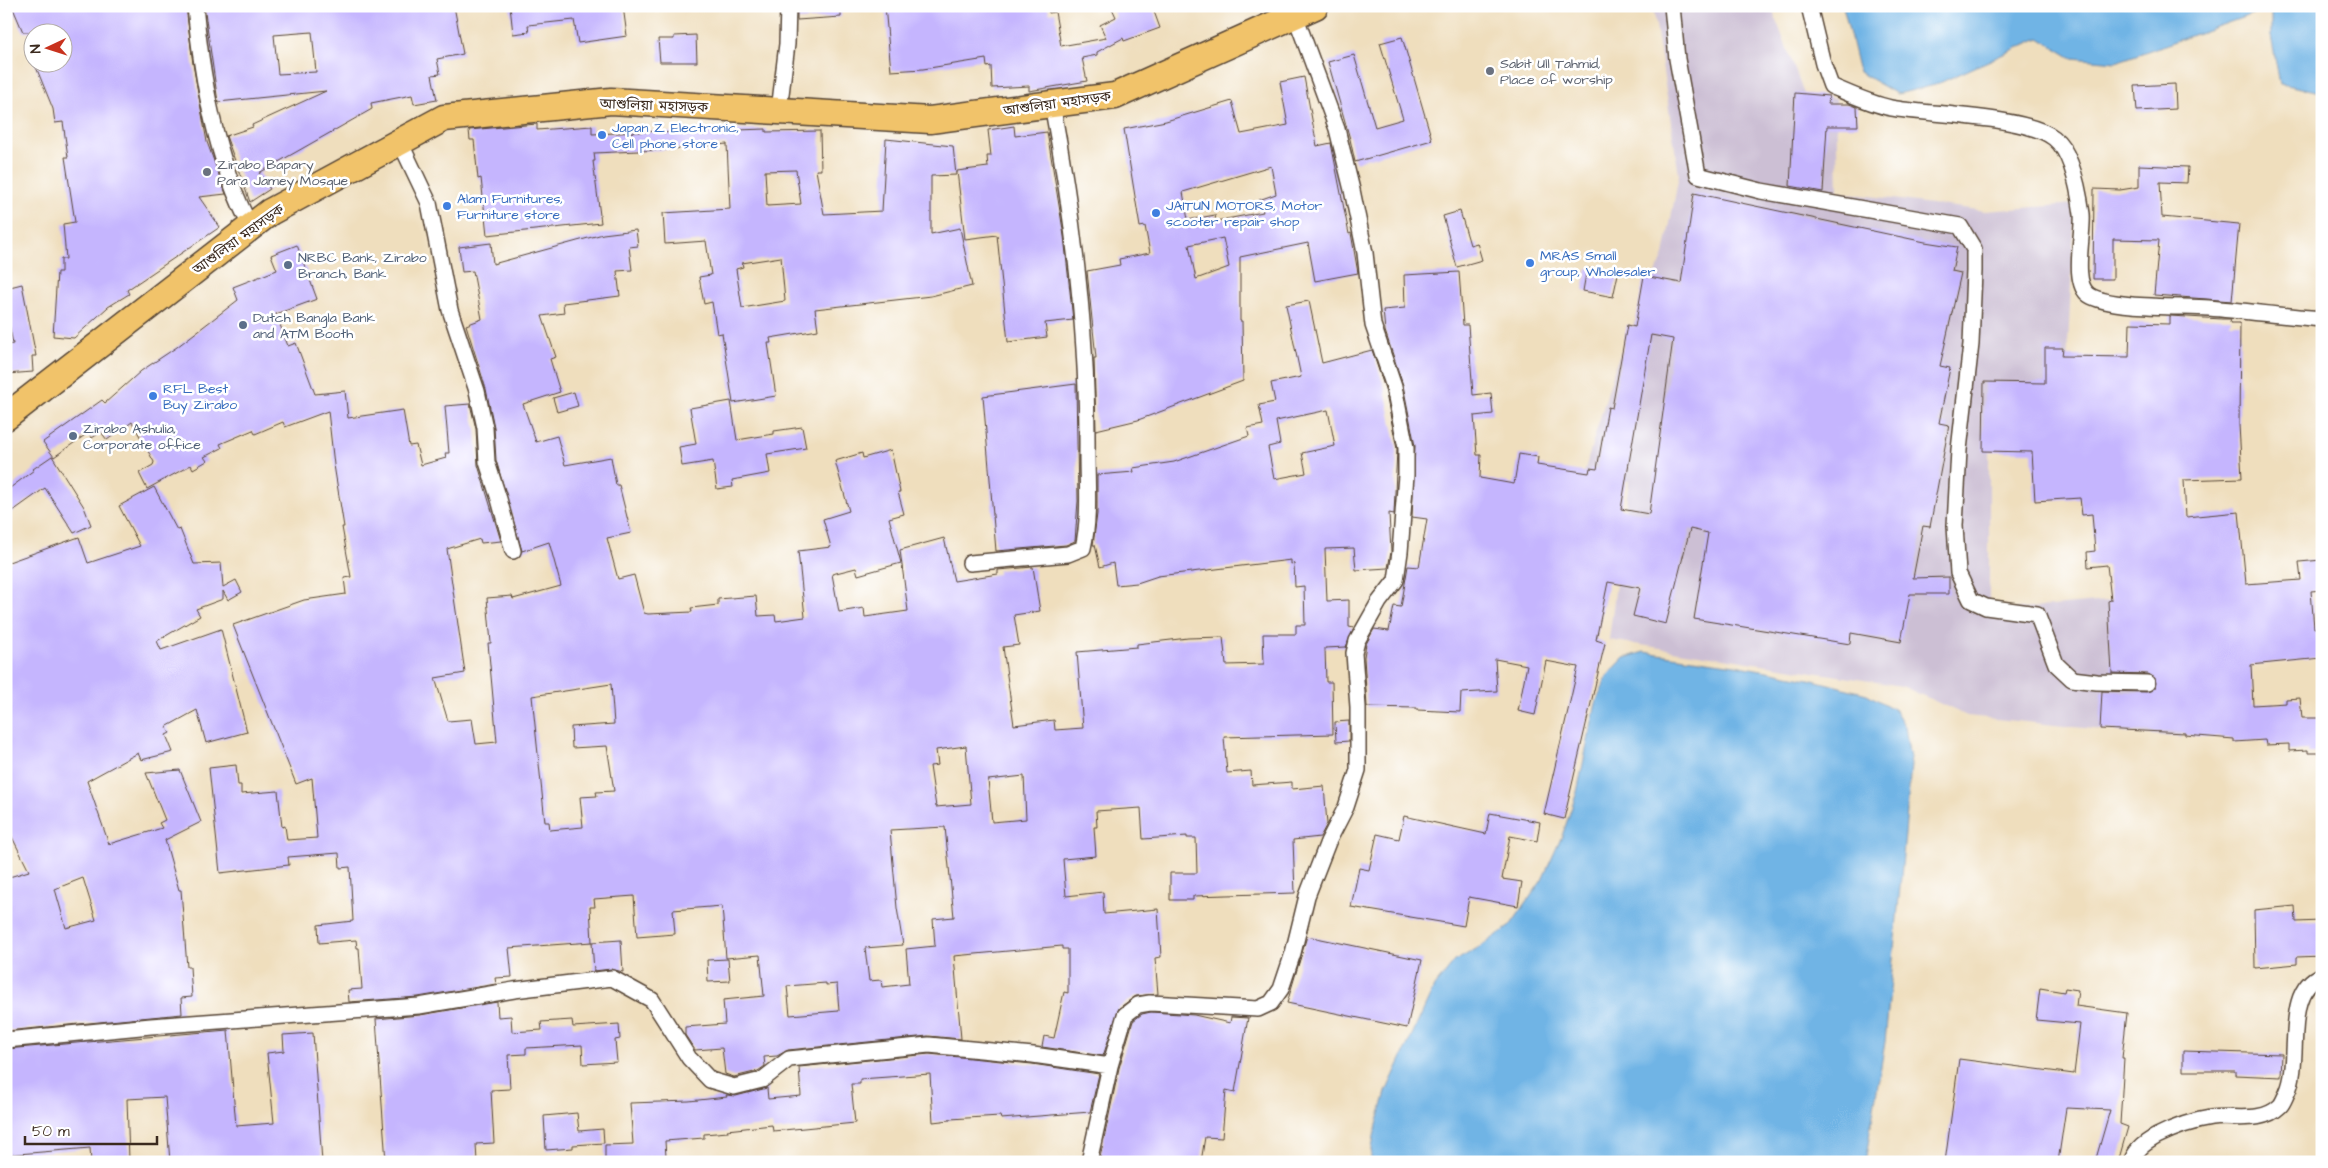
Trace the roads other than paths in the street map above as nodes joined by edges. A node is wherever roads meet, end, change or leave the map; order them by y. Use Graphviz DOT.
graph roads {
  1 [pos="195,6"];
  2 [pos="788,6"];
  3 [pos="1672,6"];
  4 [pos="1809,6"];
  5 [pos="1305,11"];
  6 [pos="1052,104"];
  7 [pos="779,111"];
  8 [pos="400,142"];
  9 [pos="251,227"];
  10 [pos="2322,319"];
  11 [pos="6,417"];
  12 [pos="513,551"];
  13 [pos="970,564"];
  14 [pos="2147,683"];
  15 [pos="2322,975"];
  16 [pos="6,1040"];
  17 [pos="1110,1066"];
  18 [pos="1089,1162"];
  19 [pos="2131,1162"];
  1 -- 9 [label="street"];
  2 -- 7 [label="street"];
  3 -- 14 [label="street"];
  4 -- 10 [label="street"];
  5 -- 6 [label="highway, আশুলিয়া মহাসড়ক"];
  5 -- 17 [label="street"];
  6 -- 7 [label="highway, আশুলিয়া মহাসড়ক"];
  6 -- 13 [label="street"];
  7 -- 8 [label="highway, আশুলিয়া মহাসড়ক"];
  8 -- 9 [label="highway, আশুলিয়া মহাসড়ক"];
  8 -- 12 [label="street"];
  9 -- 11 [label="highway, আশুলিয়া মহাসড়ক"];
  15 -- 19 [label="street"];
  16 -- 17 [label="street"];
  17 -- 18 [label="street"];
}
